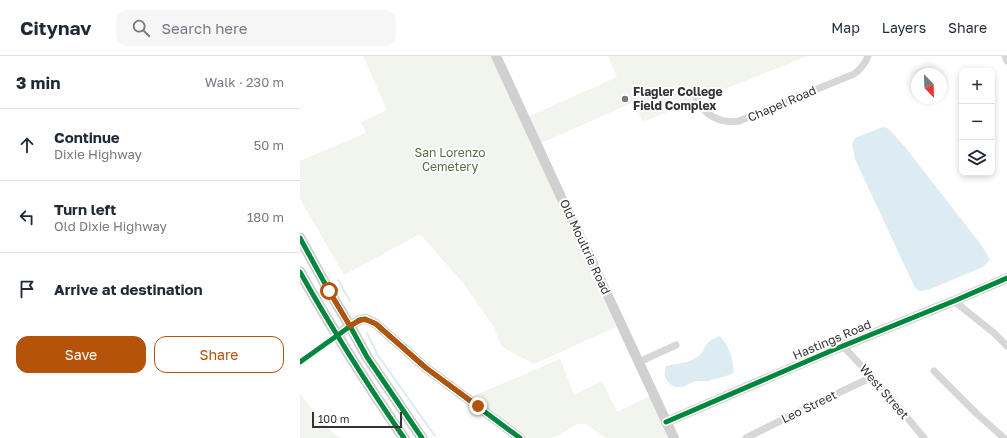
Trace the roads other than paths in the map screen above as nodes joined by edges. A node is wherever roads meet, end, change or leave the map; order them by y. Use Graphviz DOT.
graph roads {
  1 [pos="496,56"];
  2 [pos="868,56"];
  3 [pos="1005,56"];
  4 [pos="1007,60"];
  5 [pos="696,97"];
  6 [pos="300,238"];
  7 [pos="300,263"];
  8 [pos="300,272"];
  9 [pos="1007,278"];
  10 [pos="954,301"];
  11 [pos="350,326"];
  12 [pos="337,335"];
  13 [pos="676,345"];
  14 [pos="843,346"];
  15 [pos="1007,346"];
  16 [pos="300,362"];
  17 [pos="639,362"];
  18 [pos="934,371"];
  19 [pos="872,377"];
  20 [pos="666,422"];
  21 [pos="404,438"];
  22 [pos="422,438"];
  23 [pos="520,438"];
  24 [pos="674,438"];
  25 [pos="746,438"];
  26 [pos="924,438"];
  27 [pos="1004,438"];
  1 -- 17 [label="street, Old Moultrie Road"];
  2 -- 5 [label="street, Chapel Road"];
  3 -- 4 [label="street"];
  6 -- 11 [label="main road"];
  7 -- 11 [label="main road"];
  8 -- 12 [label="main road"];
  9 -- 10 [label="street, Hastings Road"];
  10 -- 14 [label="street, Hastings Road"];
  10 -- 15 [label="street"];
  11 -- 12 [label="street"];
  11 -- 22 [label="main road"];
  11 -- 23 [label="street"];
  12 -- 16 [label="street"];
  12 -- 21 [label="main road"];
  13 -- 17 [label="street"];
  14 -- 19 [label="street, West Street"];
  14 -- 20 [label="street, Hastings Road"];
  17 -- 20 [label="street, Old Moultrie Road"];
  18 -- 27 [label="street"];
  19 -- 25 [label="street, Leo Street"];
  19 -- 26 [label="street, West Street"];
  20 -- 24 [label="street, Old Moultrie Road"];
}
